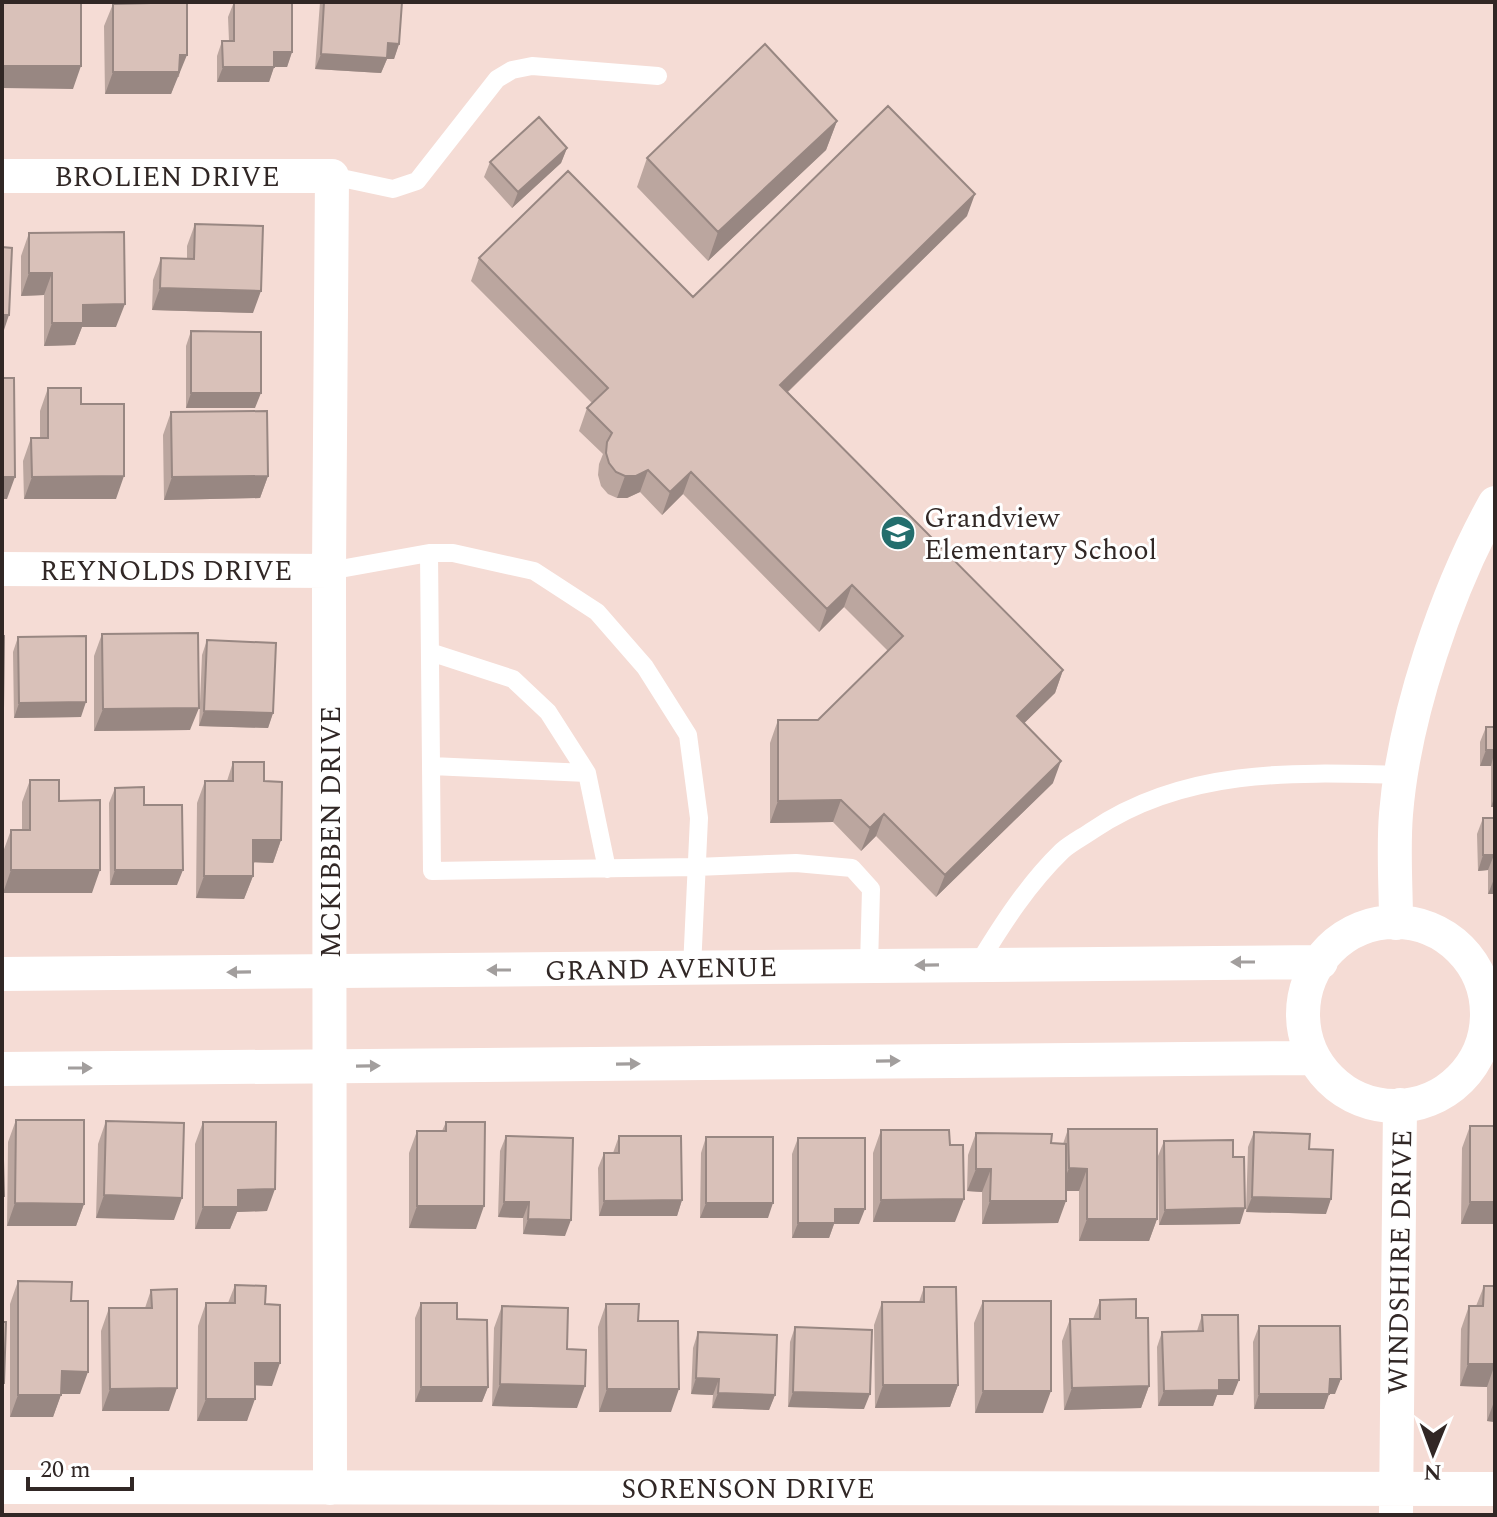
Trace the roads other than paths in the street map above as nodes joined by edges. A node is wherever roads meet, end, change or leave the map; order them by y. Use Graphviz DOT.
graph roads {
  1 [pos="658,76"];
  2 [pos="2,176"];
  3 [pos="332,176"];
  4 [pos="1495,503"];
  5 [pos="429,553"];
  6 [pos="2,569"];
  7 [pos="329,571"];
  8 [pos="430,652"];
  9 [pos="431,766"];
  10 [pos="587,773"];
  11 [pos="1401,775"];
  12 [pos="696,867"];
  13 [pos="607,869"];
  14 [pos="1396,923"];
  15 [pos="1321,962"];
  16 [pos="978,964"];
  17 [pos="869,966"];
  18 [pos="692,968"];
  19 [pos="1487,969"];
  20 [pos="331,971"];
  21 [pos="2,974"];
  22 [pos="1313,1058"];
  23 [pos="331,1066"];
  24 [pos="1483,1068"];
  25 [pos="2,1069"];
  26 [pos="1400,1105"];
  27 [pos="2,1487"];
  28 [pos="330,1488"];
  29 [pos="1495,1489"];
  30 [pos="1396,1502"];
  1 -- 3 [label="lane"];
  2 -- 3 [label="street, BROLIEN DRIVE"];
  3 -- 7 [label="street, MCKIBBEN DRIVE"];
  4 -- 11 [label="street"];
  5 -- 7 [label="lane"];
  5 -- 8 [label="lane"];
  5 -- 12 [label="lane"];
  6 -- 7 [label="street, REYNOLDS DRIVE"];
  7 -- 20 [label="street, MCKIBBEN DRIVE"];
  8 -- 9 [label="lane"];
  8 -- 10 [label="lane"];
  9 -- 10 [label="lane"];
  9 -- 13 [label="lane"];
  10 -- 13 [label="lane"];
  11 -- 14 [label="street"];
  11 -- 16 [label="lane"];
  12 -- 13 [label="lane"];
  12 -- 17 [label="lane"];
  12 -- 18 [label="lane"];
  14 -- 15 [label="street"];
  14 -- 19 [label="street"];
  15 -- 16 [label="street, GRAND AVENUE, one-way"];
  15 -- 22 [label="street"];
  16 -- 17 [label="street, GRAND AVENUE, one-way"];
  17 -- 18 [label="street, GRAND AVENUE"];
  18 -- 20 [label="street, GRAND AVENUE, one-way"];
  19 -- 24 [label="street"];
  20 -- 21 [label="street, GRAND AVENUE, one-way"];
  20 -- 23 [label="street, MCKIBBEN DRIVE"];
  23 -- 22 [label="street, one-way"];
  22 -- 26 [label="street"];
  25 -- 23 [label="street, one-way"];
  23 -- 28 [label="street, MCKIBBEN DRIVE"];
  24 -- 26 [label="street"];
  26 -- 30 [label="street, WINDSHIRE DRIVE"];
  27 -- 28 [label="street, SORENSON DRIVE"];
  28 -- 30 [label="street, SORENSON DRIVE"];
  29 -- 30 [label="street, SORENSON DRIVE"];
}
